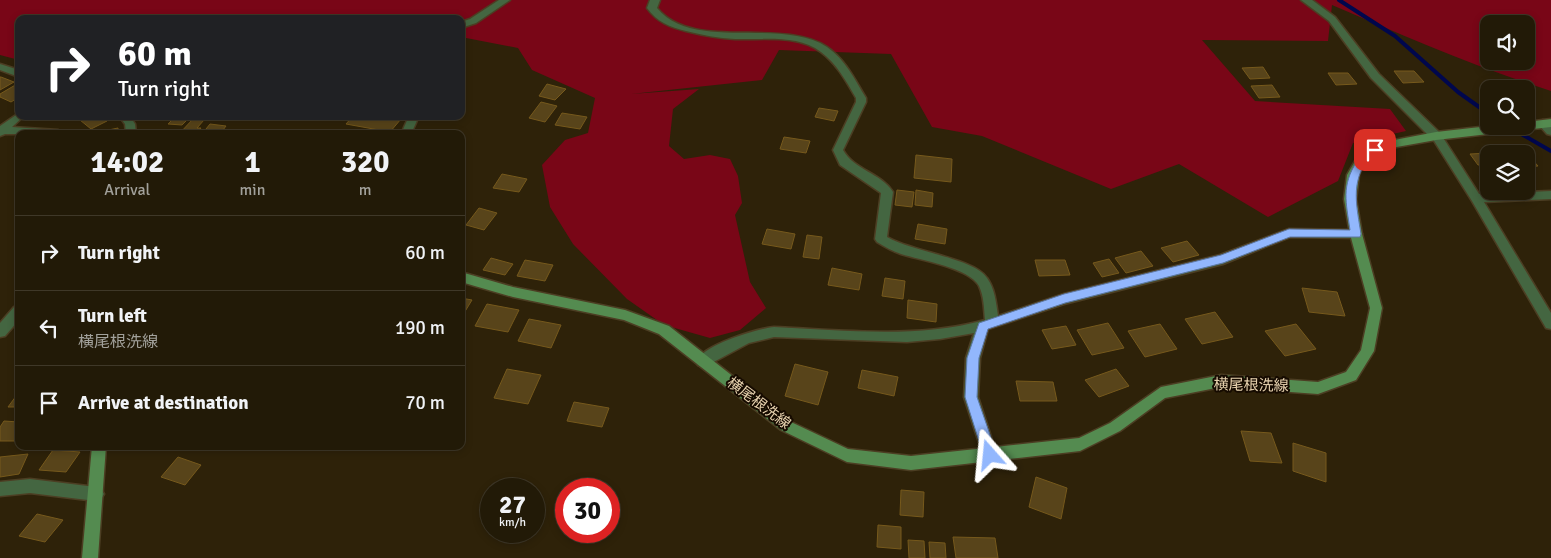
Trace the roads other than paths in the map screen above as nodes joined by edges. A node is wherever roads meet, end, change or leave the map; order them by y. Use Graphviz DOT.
graph roads {
  1 [pos="505,0"];
  2 [pos="655,0"];
  3 [pos="1306,0"];
  4 [pos="465,24"];
  5 [pos="0,67"];
  6 [pos="15,73"];
  7 [pos="15,119"];
  8 [pos="1535,126"];
  9 [pos="1548,126"];
  10 [pos="1,131"];
  11 [pos="1480,131"];
  12 [pos="15,132"];
  13 [pos="1436,136"];
  14 [pos="1551,195"];
  15 [pos="1476,198"];
  16 [pos="1356,234"];
  17 [pos="465,278"];
  18 [pos="0,313"];
  19 [pos="15,315"];
  20 [pos="15,318"];
  21 [pos="987,324"];
  22 [pos="1551,324"];
  23 [pos="0,332"];
  24 [pos="703,361"];
  25 [pos="99,450"];
  26 [pos="990,455"];
  27 [pos="0,489"];
  28 [pos="96,494"];
  29 [pos="90,558"];
  1 -- 4 [label="street"];
  2 -- 21 [label="street"];
  3 -- 13 [label="street"];
  5 -- 6 [label="street"];
  7 -- 10 [label="street"];
  8 -- 9 [label="main road"];
  10 -- 12 [label="street"];
  11 -- 13 [label="main road, 横尾根洗線"];
  13 -- 15 [label="street"];
  13 -- 16 [label="main road, 横尾根洗線"];
  14 -- 15 [label="street"];
  15 -- 22 [label="street"];
  16 -- 21 [label="street"];
  16 -- 26 [label="main road, 横尾根洗線"];
  17 -- 24 [label="main road, 横尾根洗線"];
  18 -- 19 [label="street"];
  20 -- 23 [label="street"];
  21 -- 24 [label="street"];
  21 -- 26 [label="street"];
  24 -- 26 [label="main road, 横尾根洗線"];
  25 -- 28 [label="main road"];
  27 -- 28 [label="street"];
  28 -- 29 [label="main road"];
}
